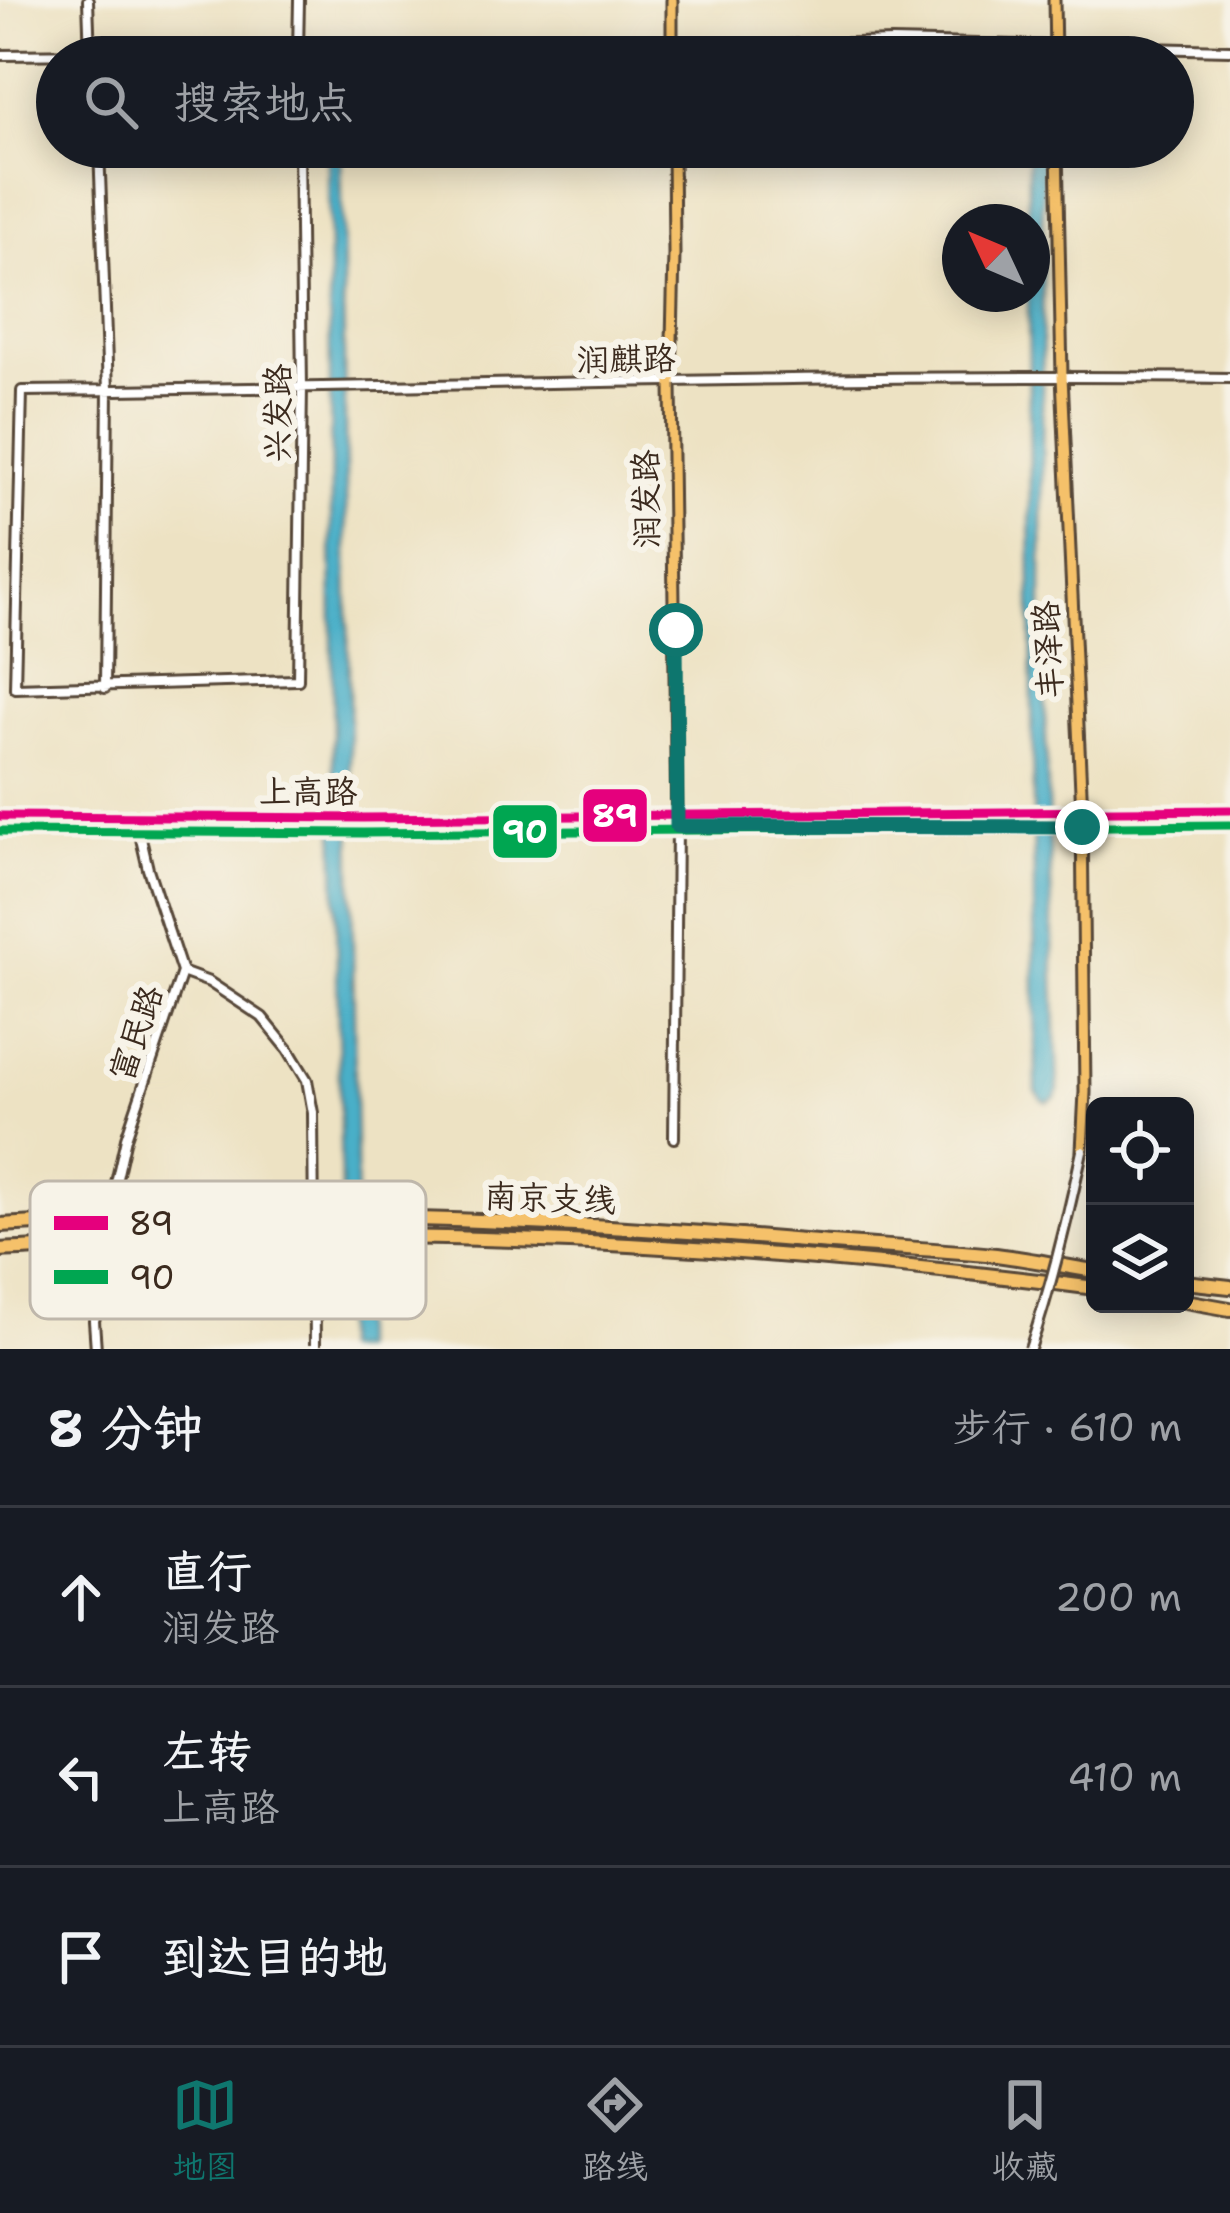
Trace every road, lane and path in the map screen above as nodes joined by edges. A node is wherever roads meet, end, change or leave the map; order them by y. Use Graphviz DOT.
graph roads {
  1 [pos="88,0"];
  2 [pos="298,0"];
  3 [pos="672,0"];
  4 [pos="1054,0"];
  5 [pos="89,36"];
  6 [pos="298,36"];
  7 [pos="671,36"];
  8 [pos="1054,36"];
  9 [pos="1194,49"];
  10 [pos="1230,50"];
  11 [pos="0,55"];
  12 [pos="36,55"];
  13 [pos="100,168"];
  14 [pos="299,168"];
  15 [pos="673,168"];
  16 [pos="1057,168"];
  17 [pos="1062,376"];
  18 [pos="1230,377"];
  19 [pos="670,383"];
  20 [pos="302,387"];
  21 [pos="108,390"];
  22 [pos="105,688"];
  23 [pos="1230,811"];
  24 [pos="1082,813"];
  25 [pos="0,816"];
  26 [pos="136,817"];
  27 [pos="677,820"];
  28 [pos="1230,825"];
  29 [pos="1082,827"];
  30 [pos="182,972"];
  31 [pos="674,1138"];
  32 [pos="1082,1151"];
  33 [pos="116,1181"];
  34 [pos="314,1181"];
  35 [pos="426,1221"];
  36 [pos="30,1223"];
  37 [pos="0,1225"];
  38 [pos="426,1239"];
  39 [pos="30,1249"];
  40 [pos="0,1250"];
  41 [pos="1086,1270"];
  42 [pos="1194,1283"];
  43 [pos="1086,1287"];
  44 [pos="1230,1287"];
  45 [pos="1194,1303"];
  46 [pos="1230,1309"];
  47 [pos="95,1319"];
  48 [pos="96,1349"];
  49 [pos="1030,1349"];
  1 -- 5 [label="street"];
  2 -- 6 [label="street"];
  3 -- 7 [label="main road"];
  4 -- 8 [label="main road"];
  9 -- 10 [label="street"];
  11 -- 12 [label="street"];
  13 -- 21 [label="street"];
  14 -- 20 [label="street, 兴发路"];
  15 -- 19 [label="main road, 润发路"];
  16 -- 17 [label="main road, 丰泽路"];
  17 -- 18 [label="street, 润麒路"];
  17 -- 19 [label="street, 润麒路"];
  17 -- 24 [label="main road, 丰泽路"];
  19 -- 20 [label="street, 润麒路"];
  19 -- 27 [label="main road, 润发路"];
  20 -- 21 [label="street, 润麒路"];
  20 -- 22 [label="street, 兴发路"];
  21 -- 22 [label="street"];
  21 -- 22 [label="street, 润麒路"];
  23 -- 24 [label="main road, 上高路"];
  24 -- 27 [label="main road, 上高路"];
  24 -- 29 [label="main road, 丰泽路"];
  25 -- 26 [label="main road, 上高路"];
  26 -- 27 [label="main road, 上高路"];
  26 -- 30 [label="street, 富民路"];
  27 -- 29 [label="main road, 上高路"];
  27 -- 31 [label="street, 润发路"];
  28 -- 29 [label="main road, 上高路"];
  29 -- 32 [label="main road, 丰泽路"];
  30 -- 33 [label="street, 富民路"];
  30 -- 34 [label="street, bridge"];
  32 -- 49 [label="street, bridge"];
  35 -- 41 [label="highway, 南京支线"];
  36 -- 37 [label="highway, 南京支线"];
  38 -- 43 [label="highway, 南京支线"];
  39 -- 40 [label="highway, 南京支线"];
  42 -- 44 [label="highway"];
  45 -- 46 [label="highway"];
  47 -- 48 [label="street"];
}
